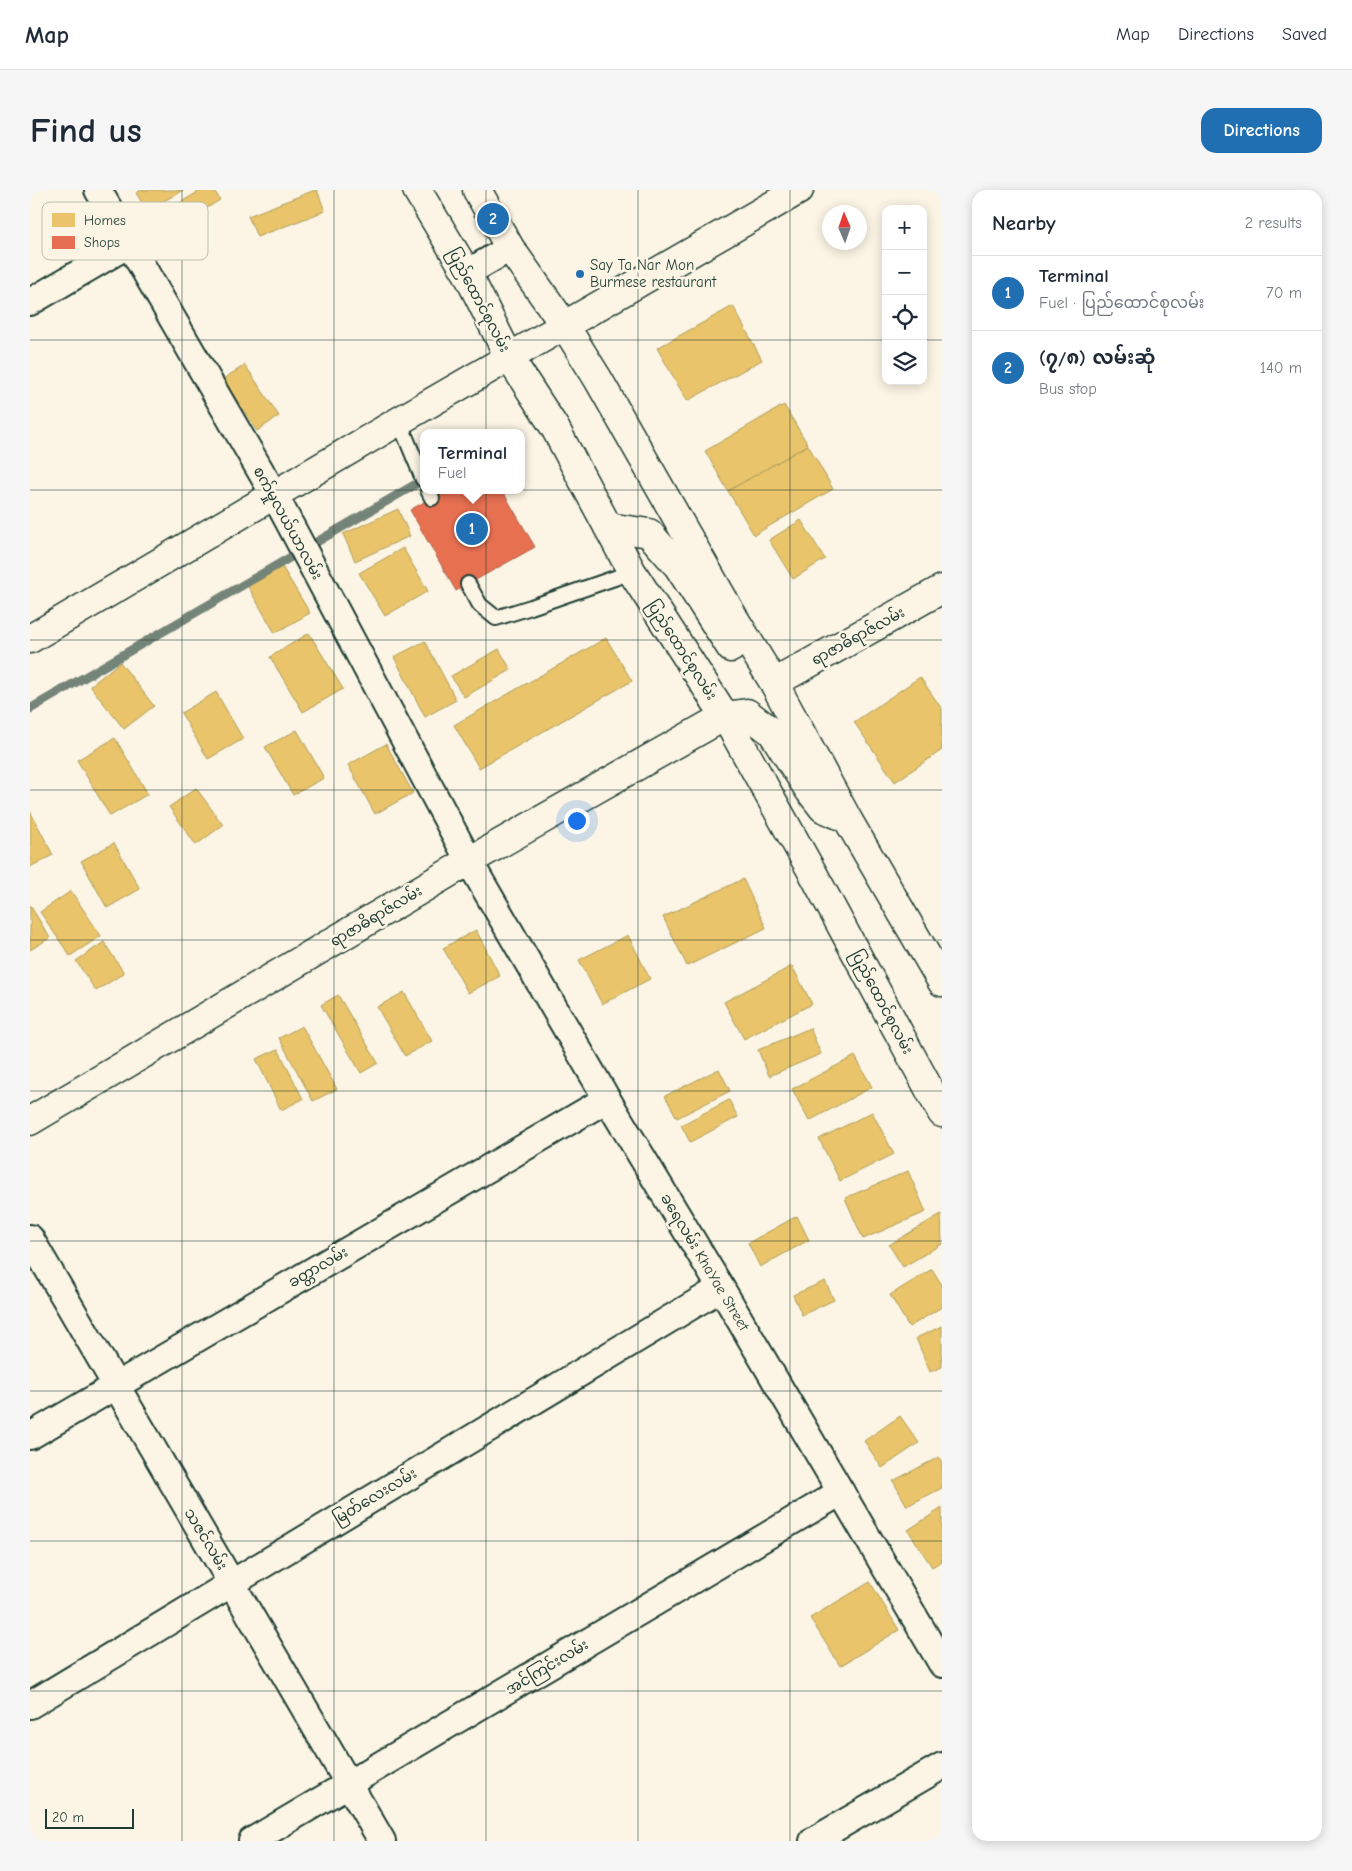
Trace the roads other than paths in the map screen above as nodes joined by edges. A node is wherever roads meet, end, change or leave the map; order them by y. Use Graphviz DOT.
graph roads {
  1 [pos="98,190"];
  2 [pos="417,190"];
  3 [pos="477,190"];
  4 [pos="799,190"];
  5 [pos="105,202"];
  6 [pos="510,248"];
  7 [pos="102,260"];
  8 [pos="138,260"];
  9 [pos="466,273"];
  10 [pos="30,302"];
  11 [pos="565,326"];
  12 [pos="509,357"];
  13 [pos="399,421"];
  14 [pos="420,472"];
  15 [pos="274,496"];
  16 [pos="608,527"];
  17 [pos="632,572"];
  18 [pos="468,584"];
  19 [pos="942,588"];
  20 [pos="30,639"];
  21 [pos="774,683"];
  22 [pos="725,716"];
  23 [pos="848,820"];
  24 [pos="469,861"];
  25 [pos="942,982"];
  26 [pos="607,1099"];
  27 [pos="942,1112"];
  28 [pos="30,1121"];
  29 [pos="30,1238"];
  30 [pos="721,1288"];
  31 [pos="115,1386"];
  32 [pos="30,1436"];
  33 [pos="841,1492"];
  34 [pos="231,1582"];
  35 [pos="942,1664"];
  36 [pos="30,1705"];
  37 [pos="942,1766"];
  38 [pos="349,1784"];
  39 [pos="252,1841"];
  40 [pos="382,1841"];
  41 [pos="814,1841"];
  1 -- 5 [label="street, စက်မှုလယ်ယာလမ်း"];
  2 -- 9 [label="main road, ပြည်ထောင်စုလမ်း"];
  3 -- 6 [label="main road"];
  4 -- 11 [label="main road"];
  6 -- 9 [label="street"];
  6 -- 11 [label="main road"];
  7 -- 10 [label="street"];
  8 -- 15 [label="street, စက်မှုလယ်ယာလမ်း"];
  9 -- 12 [label="main road, ပြည်ထောင်စုလမ်း"];
  11 -- 12 [label="main road"];
  11 -- 21 [label="main road"];
  12 -- 13 [label="main road"];
  12 -- 16 [label="main road, ပြည်ထောင်စုလမ်း"];
  13 -- 14 [label="lane"];
  13 -- 15 [label="main road"];
  15 -- 20 [label="main road"];
  15 -- 24 [label="street, စက်မှုလယ်ယာလမ်း"];
  16 -- 17 [label="main road, ပြည်ထောင်စုလမ်း"];
  16 -- 21 [label="main road"];
  17 -- 18 [label="lane"];
  17 -- 22 [label="main road, ပြည်ထောင်စုလမ်း"];
  19 -- 21 [label="main road, ရာဇာဓိရာဇ်လမ်း"];
  21 -- 23 [label="main road"];
  22 -- 23 [label="main road"];
  22 -- 24 [label="main road, ရာဇာဓိရာဇ်လမ်း"];
  22 -- 27 [label="main road, ပြည်ထောင်စုလမ်း"];
  23 -- 25 [label="main road"];
  24 -- 26 [label="street, ခရေလမ်း KhaYae Street"];
  24 -- 28 [label="main road, ရာဇာဓိရာဇ်လမ်း"];
  26 -- 30 [label="street, ခရေလမ်း KhaYae Street"];
  26 -- 31 [label="street, ခတ္တာလမ်း"];
  29 -- 31 [label="street, သဇင်လမ်း"];
  30 -- 33 [label="street, ခရေလမ်း KhaYae Street"];
  30 -- 34 [label="street, မြတ်လေးလမ်း"];
  31 -- 32 [label="street, ခတ္တာလမ်း"];
  31 -- 34 [label="street, သဇင်လမ်း"];
  33 -- 35 [label="street, ခရေလမ်း KhaYae Street"];
  33 -- 38 [label="street, အင်ကြင်းလမ်း"];
  34 -- 36 [label="street, မြတ်လေးလမ်း"];
  34 -- 38 [label="street, သဇင်လမ်း"];
  37 -- 41 [label="street"];
  38 -- 39 [label="street, အင်ကြင်းလမ်း"];
  38 -- 40 [label="street, သဇင်လမ်း"];
}
